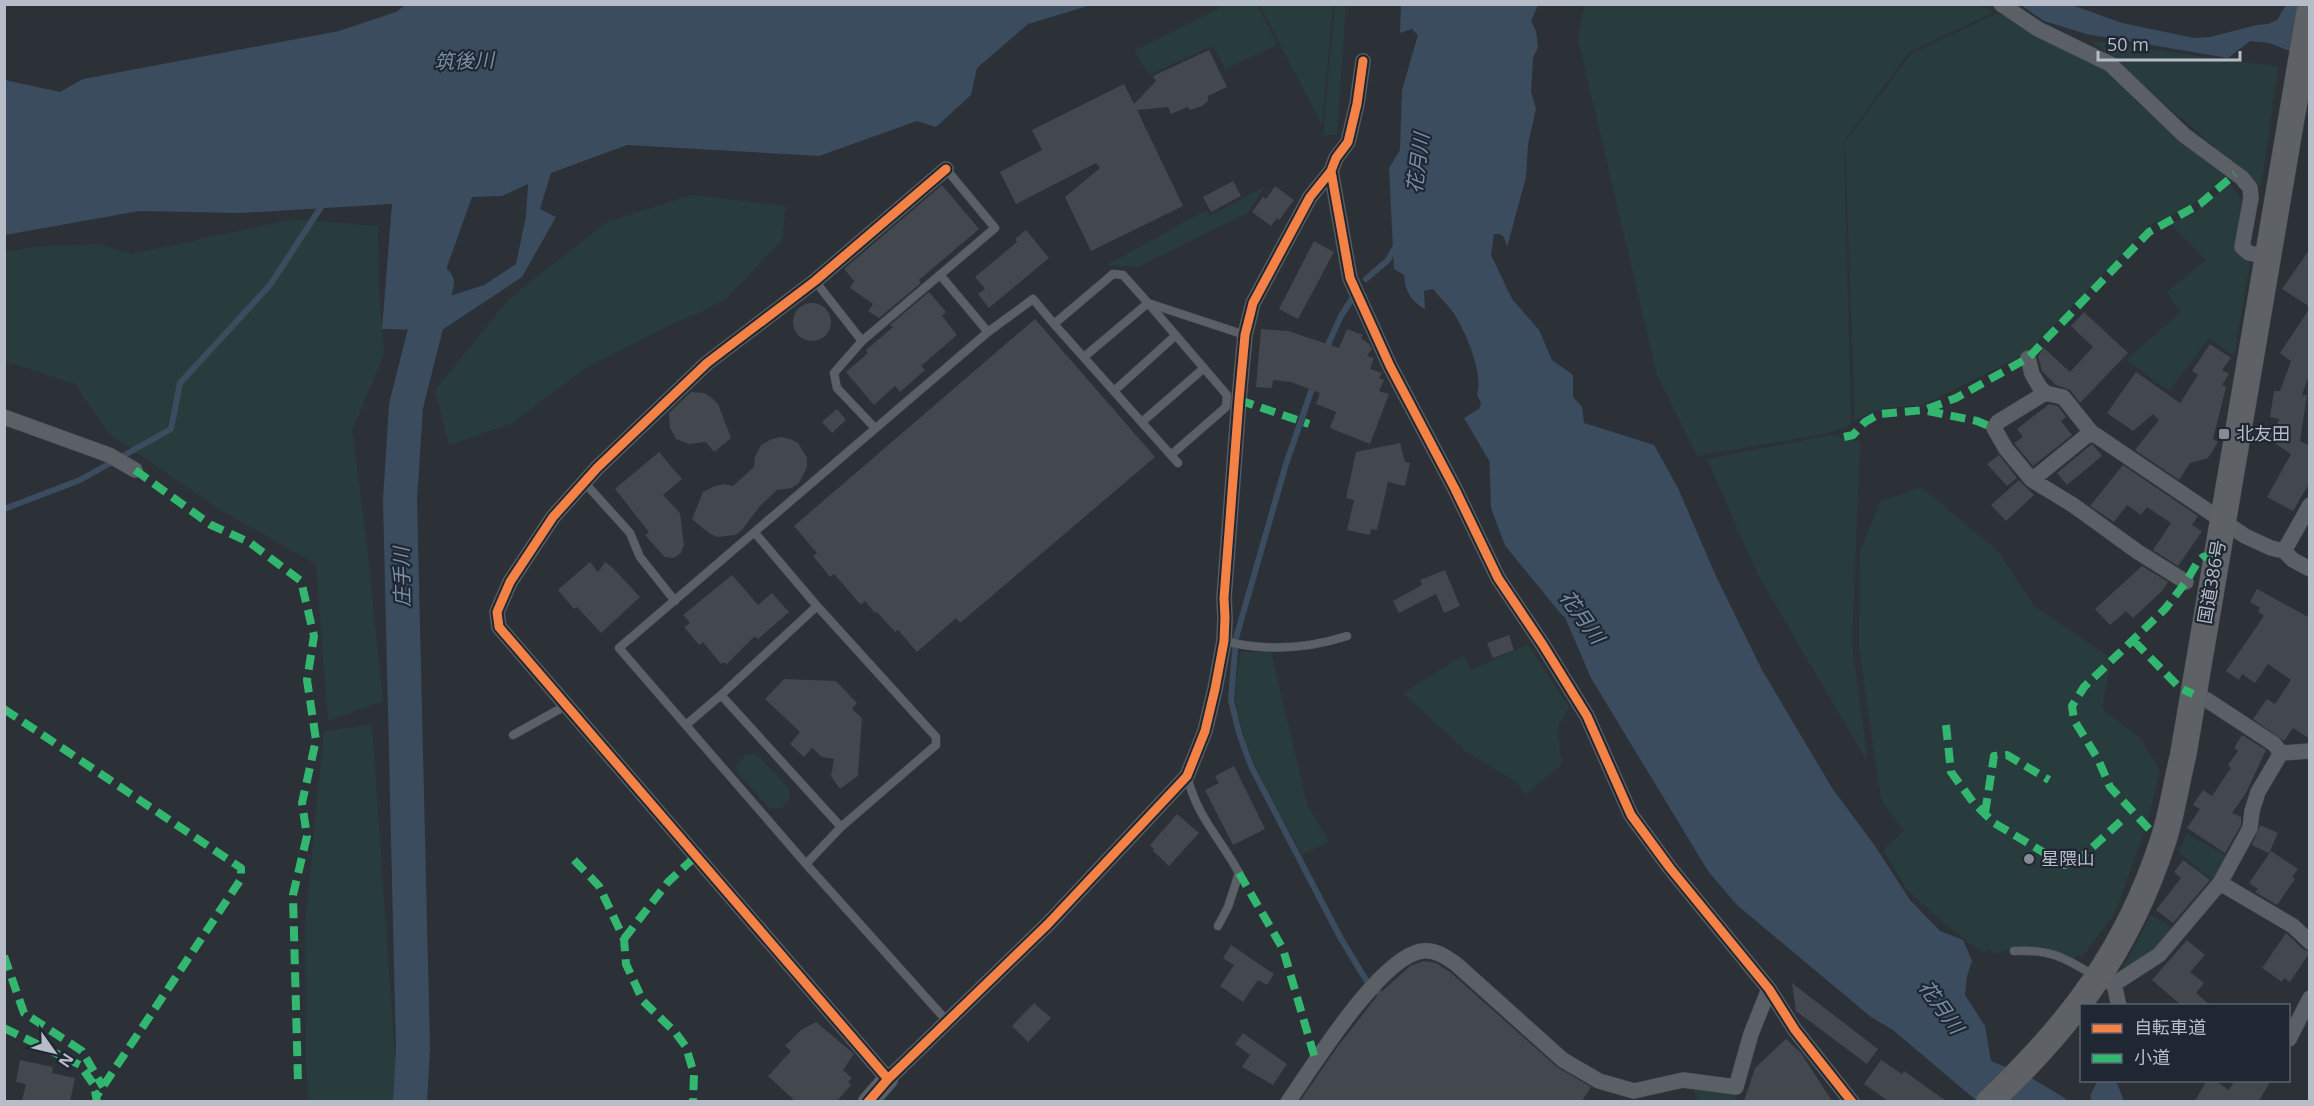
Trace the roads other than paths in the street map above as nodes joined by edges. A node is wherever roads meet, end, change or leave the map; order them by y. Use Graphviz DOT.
graph roads {
  1 [pos="2001,4"];
  2 [pos="2310,9"];
  3 [pos="1364,61"];
  4 [pos="946,169"];
  5 [pos="1330,171"];
  6 [pos="2267,257"];
  7 [pos="941,276"];
  8 [pos="815,281"];
  9 [pos="1148,303"];
  10 [pos="1054,324"];
  11 [pos="988,333"];
  12 [pos="1176,335"];
  13 [pos="1245,335"];
  14 [pos="862,341"];
  15 [pos="1084,357"];
  16 [pos="2028,358"];
  17 [pos="1204,368"];
  18 [pos="1114,391"];
  19 [pos="2045,393"];
  20 [pos="4,417"];
  21 [pos="1142,422"];
  22 [pos="875,428"];
  23 [pos="2091,432"];
  24 [pos="1171,455"];
  25 [pos="1178,463"];
  26 [pos="135,470"];
  27 [pos="2032,480"];
  28 [pos="584,482"];
  29 [pos="2310,505"];
  30 [pos="2222,522"];
  31 [pos="755,533"];
  32 [pos="2284,551"];
  33 [pos="2310,569"];
  34 [pos="2186,582"];
  35 [pos="675,601"];
  36 [pos="817,606"];
  37 [pos="1347,636"];
  38 [pos="1231,643"];
  39 [pos="2193,694"];
  40 [pos="721,695"];
  41 [pos="567,705"];
  42 [pos="686,724"];
  43 [pos="513,735"];
  44 [pos="2310,751"];
  45 [pos="2281,753"];
  46 [pos="1187,777"];
  47 [pos="841,827"];
  48 [pos="806,864"];
  49 [pos="2220,883"];
  50 [pos="1218,926"];
  51 [pos="2310,942"];
  52 [pos="2014,951"];
  53 [pos="2105,981"];
  54 [pos="1769,989"];
  55 [pos="2310,998"];
  56 [pos="2082,1004"];
  57 [pos="2118,1004"];
  58 [pos="2080,1006"];
  59 [pos="947,1021"];
  60 [pos="2290,1038"];
  61 [pos="888,1079"];
  62 [pos="868,1101"];
  63 [pos="1288,1101"];
  64 [pos="1852,1101"];
  65 [pos="1989,1101"];
  1 -- 6 [label="street"];
  2 -- 6 [label="highway, 国道386号"];
  3 -- 5 [label="street"];
  4 -- 7 [label="lane"];
  4 -- 8 [label="street"];
  5 -- 13 [label="street"];
  5 -- 54 [label="street"];
  6 -- 30 [label="highway, 国道386号"];
  7 -- 11 [label="lane"];
  7 -- 14 [label="lane"];
  8 -- 14 [label="lane"];
  8 -- 28 [label="street"];
  9 -- 10 [label="lane"];
  9 -- 12 [label="lane"];
  9 -- 13 [label="lane"];
  9 -- 15 [label="lane"];
  10 -- 11 [label="lane"];
  10 -- 15 [label="lane"];
  11 -- 22 [label="lane"];
  12 -- 17 [label="lane"];
  12 -- 18 [label="lane"];
  13 -- 38 [label="street"];
  14 -- 22 [label="lane"];
  15 -- 18 [label="lane"];
  16 -- 19 [label="street"];
  17 -- 21 [label="lane"];
  17 -- 24 [label="lane"];
  18 -- 21 [label="lane"];
  19 -- 23 [label="street"];
  19 -- 27 [label="street"];
  20 -- 26 [label="street"];
  21 -- 24 [label="lane"];
  22 -- 31 [label="lane"];
  23 -- 27 [label="street"];
  23 -- 30 [label="street"];
  24 -- 25 [label="lane"];
  27 -- 34 [label="street"];
  28 -- 35 [label="lane"];
  28 -- 41 [label="street"];
  29 -- 32 [label="street"];
  30 -- 32 [label="street"];
  30 -- 39 [label="highway, 国道386号"];
  31 -- 35 [label="lane"];
  31 -- 36 [label="lane"];
  32 -- 33 [label="street"];
  35 -- 42 [label="lane"];
  36 -- 40 [label="lane"];
  36 -- 47 [label="lane"];
  37 -- 38 [label="lane"];
  38 -- 46 [label="street"];
  39 -- 45 [label="street"];
  39 -- 53 [label="highway, 国道386号"];
  40 -- 42 [label="lane"];
  40 -- 47 [label="lane"];
  41 -- 43 [label="lane"];
  41 -- 61 [label="street"];
  42 -- 48 [label="lane"];
  44 -- 45 [label="street"];
  45 -- 49 [label="street"];
  46 -- 50 [label="lane"];
  46 -- 59 [label="street"];
  47 -- 48 [label="lane"];
  48 -- 59 [label="lane"];
  49 -- 51 [label="street"];
  49 -- 53 [label="street"];
  52 -- 53 [label="lane"];
  53 -- 56 [label="highway, 国道386号"];
  53 -- 57 [label="street"];
  54 -- 63 [label="street"];
  54 -- 64 [label="street"];
  55 -- 60 [label="street"];
  58 -- 65 [label="highway, 国道386号"];
  59 -- 61 [label="street"];
  61 -- 62 [label="street"];
}
